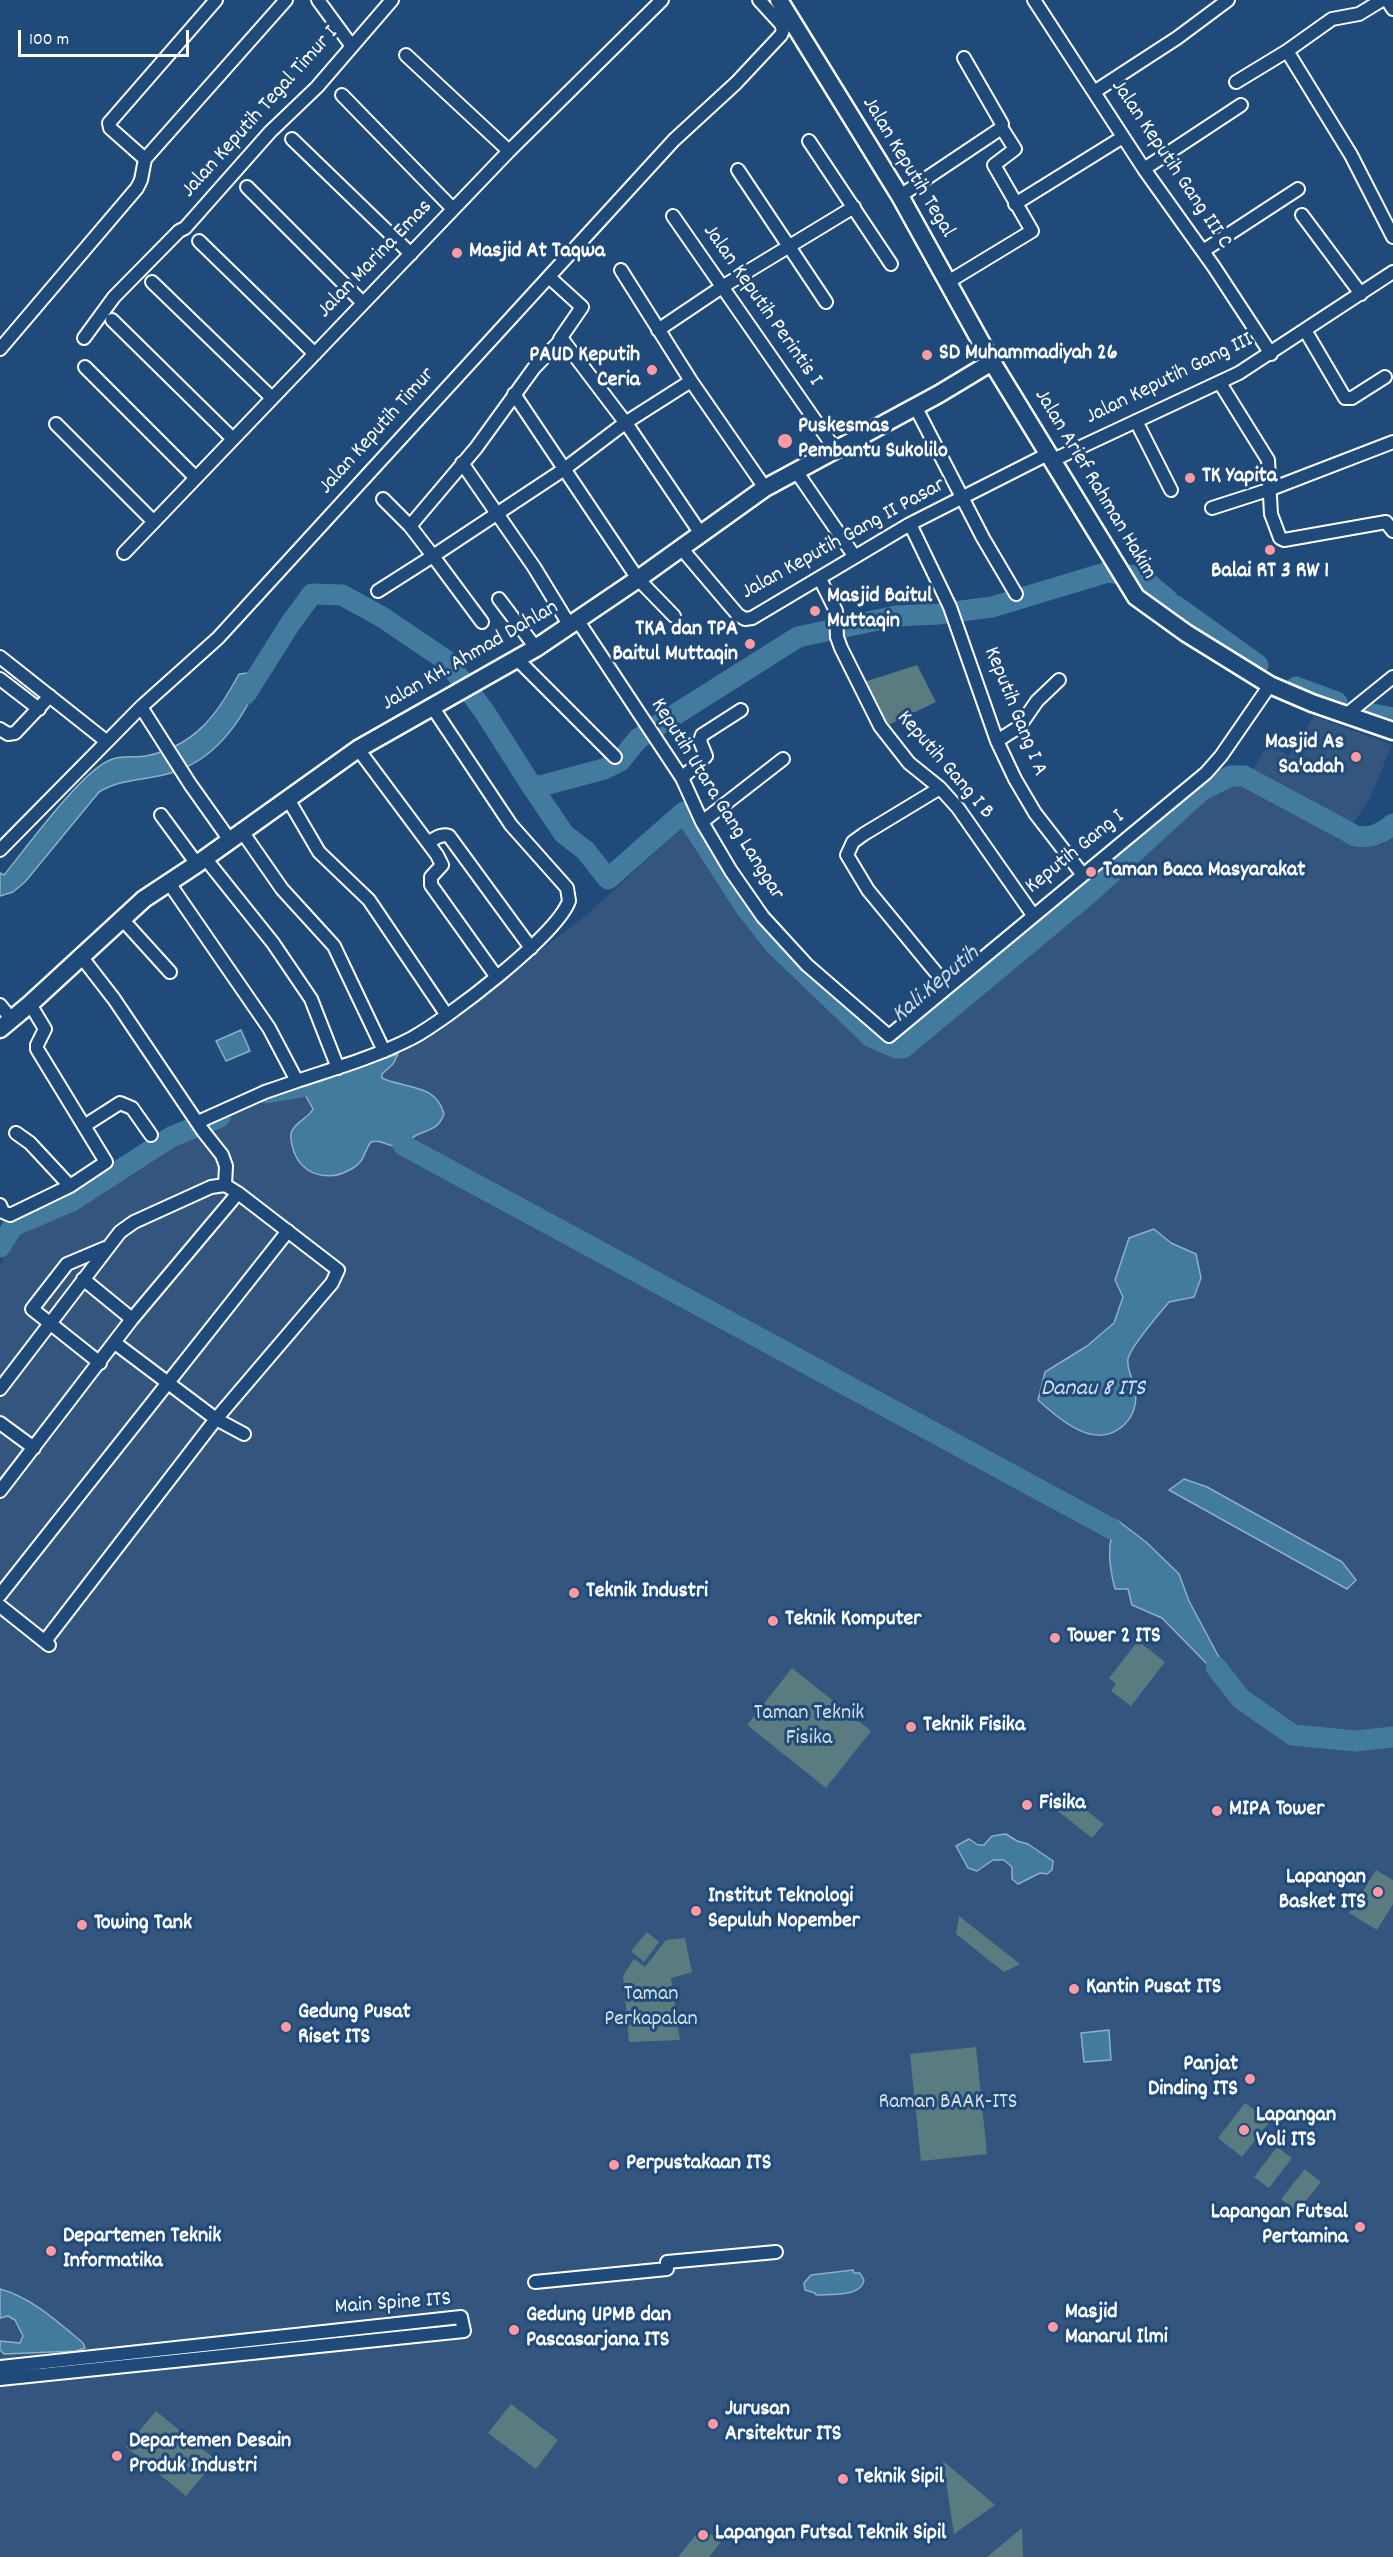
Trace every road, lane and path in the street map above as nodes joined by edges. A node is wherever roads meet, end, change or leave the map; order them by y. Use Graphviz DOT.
graph roads {
  1 [pos="216,0"];
  2 [pos="286,0"];
  3 [pos="318,0"];
  4 [pos="392,0"];
  5 [pos="662,0"];
  6 [pos="759,0"];
  7 [pos="1034,0"];
  8 [pos="1228,0"];
  9 [pos="1382,0"];
  10 [pos="1388,0"];
  11 [pos="776,4"];
  12 [pos="1393,9"];
  13 [pos="351,45"];
  14 [pos="1287,51"];
  15 [pos="406,55"];
  16 [pos="964,57"];
  17 [pos="1236,82"];
  18 [pos="1094,92"];
  19 [pos="342,95"];
  20 [pos="1241,105"];
  21 [pos="1001,127"];
  22 [pos="1123,137"];
  23 [pos="292,139"];
  24 [pos="809,141"];
  25 [pos="509,151"];
  26 [pos="145,159"];
  27 [pos="1144,169"];
  28 [pos="738,170"];
  29 [pos="247,187"];
  30 [pos="1298,189"];
  31 [pos="900,196"];
  32 [pos="1015,204"];
  33 [pos="854,207"];
  34 [pos="453,209"];
  35 [pos="1302,215"];
  36 [pos="673,216"];
  37 [pos="1393,237"];
  38 [pos="198,241"];
  39 [pos="788,246"];
  40 [pos="1203,251"];
  41 [pos="411,254"];
  42 [pos="891,264"];
  43 [pos="621,270"];
  44 [pos="1393,272"];
  45 [pos="549,277"];
  46 [pos="152,282"];
  47 [pos="948,282"];
  48 [pos="722,287"];
  49 [pos="1361,294"];
  50 [pos="826,302"];
  51 [pos="363,303"];
  52 [pos="112,320"];
  53 [pos="658,330"];
  54 [pos="1305,330"];
  55 [pos="84,338"];
  56 [pos="564,341"];
  57 [pos="0,349"];
  58 [pos="315,354"];
  59 [pos="1271,354"];
  60 [pos="992,362"];
  61 [pos="85,367"];
  62 [pos="1385,377"];
  63 [pos="691,381"];
  64 [pos="1220,383"];
  65 [pos="514,394"];
  66 [pos="272,398"];
  67 [pos="915,406"];
  68 [pos="1136,421"];
  69 [pos="625,423"];
  70 [pos="56,424"];
  71 [pos="233,439"];
  72 [pos="1393,442"];
  73 [pos="835,449"];
  74 [pos="1051,457"];
  75 [pos="462,463"];
  76 [pos="563,470"];
  77 [pos="796,471"];
  78 [pos="196,478"];
  79 [pos="765,488"];
  80 [pos="1271,489"];
  81 [pos="1171,490"];
  82 [pos="963,499"];
  83 [pos="383,500"];
  84 [pos="1212,508"];
  85 [pos="496,513"];
  86 [pos="154,522"];
  87 [pos="910,524"];
  88 [pos="410,526"];
  89 [pos="1393,531"];
  90 [pos="701,534"];
  91 [pos="681,548"];
  92 [pos="124,553"];
  93 [pos="433,556"];
  94 [pos="855,556"];
  95 [pos="638,579"];
  96 [pos="820,579"];
  97 [pos="378,591"];
  98 [pos="1016,594"];
  99 [pos="499,599"];
  100 [pos="674,616"];
  101 [pos="482,622"];
  102 [pos="574,623"];
  103 [pos="536,648"];
  104 [pos="0,657"];
  105 [pos="517,659"];
  106 [pos="1393,677"];
  107 [pos="0,679"];
  108 [pos="1059,680"];
  109 [pos="1270,685"];
  110 [pos="50,696"];
  111 [pos="141,707"];
  112 [pos="433,708"];
  113 [pos="39,709"];
  114 [pos="741,710"];
  115 [pos="1346,715"];
  116 [pos="0,729"];
  117 [pos="1393,731"];
  118 [pos="106,741"];
  119 [pos="997,741"];
  120 [pos="358,749"];
  121 [pos="615,757"];
  122 [pos="783,759"];
  123 [pos="682,778"];
  124 [pos="940,788"];
  125 [pos="288,799"];
  126 [pos="161,815"];
  127 [pos="702,822"];
  128 [pos="235,835"];
  129 [pos="428,843"];
  130 [pos="1,847"];
  131 [pos="201,861"];
  132 [pos="1083,875"];
  133 [pos="169,884"];
  134 [pos="1033,915"];
  135 [pos="121,918"];
  136 [pos="531,948"];
  137 [pos="80,955"];
  138 [pos="170,972"];
  139 [pos="496,976"];
  140 [pos="947,986"];
  141 [pos="30,1004"];
  142 [pos="0,1005"];
  143 [pos="446,1014"];
  144 [pos="6,1024"];
  145 [pos="889,1036"];
  146 [pos="384,1051"];
  147 [pos="338,1068"];
  148 [pos="297,1081"];
  149 [pos="84,1126"];
  150 [pos="200,1126"];
  151 [pos="16,1133"];
  152 [pos="151,1135"];
  153 [pos="225,1185"];
  154 [pos="70,1186"];
  155 [pos="238,1193"];
  156 [pos="0,1205"];
  157 [pos="288,1231"];
  158 [pos="105,1248"];
  159 [pos="83,1279"];
  160 [pos="132,1319"];
  161 [pos="49,1323"];
  162 [pos="115,1343"];
  163 [pos="100,1363"];
  164 [pos="168,1383"];
  165 [pos="0,1389"];
  166 [pos="216,1419"];
  167 [pos="0,1423"];
  168 [pos="244,1434"];
  169 [pos="34,1448"];
  170 [pos="0,1491"];
  171 [pos="0,1595"];
  172 [pos="0,1606"];
  173 [pos="776,2252"];
  174 [pos="535,2282"];
  175 [pos="339,2330"];
  176 [pos="221,2343"];
  177 [pos="340,2344"];
  178 [pos="223,2356"];
  179 [pos="107,2362"];
  180 [pos="0,2367"];
  181 [pos="0,2379"];
  1 -- 26 [label="street"];
  2 -- 26 [label="street"];
  3 -- 13 [label="street"];
  4 -- 13 [label="street, Jalan Keputih Tegal Timur I"];
  5 -- 25 [label="street, Jalan Marina Emas"];
  6 -- 11 [label="street"];
  7 -- 18 [label="street, Jalan Keputih Gang III C"];
  8 -- 18 [label="street"];
  9 -- 14 [label="street"];
  10 -- 12 [label="street"];
  11 -- 31 [label="street, Jalan Keputih Tegal"];
  11 -- 45 [label="street, Jalan Keputih Timur"];
  13 -- 55 [label="street, Jalan Keputih Tegal Timur I"];
  14 -- 17 [label="street"];
  14 -- 37 [label="street"];
  15 -- 25 [label="street"];
  16 -- 21 [label="street"];
  18 -- 22 [label="street, Jalan Keputih Gang III C"];
  19 -- 34 [label="street"];
  20 -- 27 [label="street"];
  21 -- 31 [label="street"];
  21 -- 32 [label="street"];
  22 -- 27 [label="street, Jalan Keputih Gang III C"];
  22 -- 32 [label="street"];
  23 -- 41 [label="street"];
  24 -- 33 [label="street"];
  25 -- 34 [label="street, Jalan Marina Emas"];
  26 -- 57 [label="street"];
  27 -- 40 [label="street, Jalan Keputih Gang III C"];
  28 -- 39 [label="street"];
  29 -- 51 [label="street"];
  30 -- 40 [label="street"];
  31 -- 47 [label="street, Jalan Keputih Tegal"];
  32 -- 47 [label="street"];
  33 -- 39 [label="street"];
  33 -- 42 [label="street"];
  34 -- 41 [label="street, Jalan Marina Emas"];
  35 -- 49 [label="street"];
  36 -- 48 [label="street, Jalan Keputih Perintis I"];
  38 -- 58 [label="street"];
  39 -- 48 [label="street"];
  39 -- 50 [label="street"];
  40 -- 59 [label="street, Jalan Keputih Gang III C"];
  41 -- 51 [label="street, Jalan Marina Emas"];
  43 -- 53 [label="street"];
  44 -- 49 [label="street, Jalan Keputih Gang III"];
  45 -- 56 [label="street"];
  45 -- 111 [label="street, Jalan Keputih Timur"];
  46 -- 66 [label="street"];
  47 -- 60 [label="street, Jalan Keputih Tegal"];
  48 -- 53 [label="street"];
  48 -- 73 [label="street, Jalan Keputih Perintis I"];
  49 -- 54 [label="street, Jalan Keputih Gang III"];
  51 -- 58 [label="street, Jalan Marina Emas"];
  52 -- 71 [label="street"];
  53 -- 63 [label="street"];
  54 -- 59 [label="street, Jalan Keputih Gang III"];
  54 -- 62 [label="street"];
  56 -- 65 [label="street"];
  56 -- 69 [label="street"];
  58 -- 66 [label="street, Jalan Marina Emas"];
  59 -- 64 [label="street, Jalan Keputih Gang III"];
  60 -- 67 [label="street, Jalan KH. Ahmad Dahlan"];
  60 -- 74 [label="street, Jalan Arief Rahman Hakim"];
  61 -- 78 [label="street"];
  63 -- 69 [label="street"];
  63 -- 79 [label="street"];
  64 -- 68 [label="street, Jalan Keputih Gang III"];
  64 -- 80 [label="street"];
  65 -- 75 [label="street"];
  65 -- 76 [label="street"];
  66 -- 71 [label="street, Jalan Marina Emas"];
  67 -- 73 [label="street, Jalan KH. Ahmad Dahlan"];
  67 -- 82 [label="street"];
  68 -- 74 [label="street, Jalan Keputih Gang III"];
  68 -- 81 [label="street"];
  69 -- 76 [label="street"];
  69 -- 90 [label="street"];
  70 -- 86 [label="street"];
  71 -- 78 [label="street, Jalan Marina Emas"];
  72 -- 80 [label="street"];
  73 -- 77 [label="street, Jalan KH. Ahmad Dahlan"];
  74 -- 82 [label="street, Jalan Keputih Gang II Pasar"];
  74 -- 109 [label="street, Jalan Arief Rahman Hakim"];
  75 -- 85 [label="street, Keputih Utara Gang Langgar"];
  75 -- 88 [label="street"];
  76 -- 85 [label="street"];
  76 -- 95 [label="street"];
  77 -- 79 [label="street, Jalan KH. Ahmad Dahlan"];
  77 -- 94 [label="street"];
  78 -- 86 [label="street, Jalan Marina Emas"];
  79 -- 90 [label="street, Jalan KH. Ahmad Dahlan"];
  80 -- 84 [label="street"];
  80 -- 89 [label="street"];
  82 -- 87 [label="street, Jalan Keputih Gang II Pasar"];
  82 -- 98 [label="street"];
  83 -- 88 [label="street"];
  85 -- 93 [label="street"];
  85 -- 102 [label="street, Keputih Utara Gang Langgar"];
  86 -- 92 [label="street, Jalan Marina Emas"];
  87 -- 94 [label="street, Jalan Keputih Gang II Pasar"];
  87 -- 119 [label="street, Keputih Gang I A"];
  88 -- 93 [label="street"];
  90 -- 91 [label="street, Jalan KH. Ahmad Dahlan"];
  91 -- 95 [label="street, Jalan KH. Ahmad Dahlan"];
  91 -- 96 [label="street, Jalan Keputih Gang II Pasar"];
  93 -- 97 [label="street"];
  93 -- 101 [label="street"];
  94 -- 96 [label="street, Jalan Keputih Gang II Pasar"];
  95 -- 100 [label="street"];
  95 -- 102 [label="street, Jalan KH. Ahmad Dahlan"];
  96 -- 124 [label="street, Keputih Gang I B"];
  99 -- 103 [label="street"];
  102 -- 103 [label="street, Jalan KH. Ahmad Dahlan"];
  102 -- 123 [label="street, Keputih Utara Gang Langgar"];
  103 -- 105 [label="street, Jalan KH. Ahmad Dahlan"];
  104 -- 110 [label="street"];
  105 -- 112 [label="street, Jalan KH. Ahmad Dahlan"];
  105 -- 121 [label="street"];
  106 -- 115 [label="street"];
  107 -- 113 [label="street"];
  108 -- 119 [label="street"];
  109 -- 115 [label="street, Jalan Arief Rahman Hakim"];
  109 -- 132 [label="street, Keputih Gang I"];
  110 -- 113 [label="street"];
  110 -- 118 [label="street"];
  111 -- 118 [label="street, Jalan Keputih Timur"];
  111 -- 128 [label="street"];
  112 -- 120 [label="street, Jalan KH. Ahmad Dahlan"];
  112 -- 136 [label="street"];
  113 -- 116 [label="street"];
  114 -- 123 [label="street"];
  115 -- 117 [label="street, Jalan Arief Rahman Hakim"];
  118 -- 130 [label="street, Jalan Keputih Timur"];
  119 -- 132 [label="street, Keputih Gang I A"];
  120 -- 125 [label="street, Jalan KH. Ahmad Dahlan"];
  120 -- 129 [label="street"];
  122 -- 127 [label="street"];
  123 -- 127 [label="street, Keputih Utara Gang Langgar"];
  124 -- 134 [label="street, Keputih Gang I B"];
  124 -- 140 [label="street"];
  125 -- 128 [label="street, Jalan KH. Ahmad Dahlan"];
  125 -- 143 [label="street"];
  126 -- 131 [label="street"];
  127 -- 145 [label="street, Keputih Utara Gang Langgar"];
  128 -- 131 [label="street, Jalan KH. Ahmad Dahlan"];
  128 -- 146 [label="street"];
  129 -- 136 [label="street"];
  129 -- 139 [label="street"];
  131 -- 133 [label="street, Jalan KH. Ahmad Dahlan"];
  131 -- 147 [label="street"];
  132 -- 134 [label="street, Keputih Gang I"];
  133 -- 135 [label="street, Jalan KH. Ahmad Dahlan"];
  133 -- 148 [label="street"];
  134 -- 140 [label="street, Keputih Gang I"];
  135 -- 137 [label="street, Jalan KH. Ahmad Dahlan"];
  135 -- 138 [label="street"];
  136 -- 139 [label="street"];
  137 -- 141 [label="street, Jalan KH. Ahmad Dahlan"];
  137 -- 150 [label="street"];
  139 -- 143 [label="street"];
  140 -- 145 [label="street, Keputih Gang I"];
  141 -- 144 [label="street, Jalan KH. Ahmad Dahlan"];
  141 -- 149 [label="street"];
  142 -- 144 [label="street"];
  143 -- 146 [label="street"];
  146 -- 147 [label="street"];
  147 -- 148 [label="street"];
  148 -- 150 [label="street"];
  149 -- 152 [label="street"];
  149 -- 154 [label="street"];
  150 -- 153 [label="street"];
  151 -- 154 [label="street"];
  153 -- 155 [label="street"];
  153 -- 158 [label="street"];
  154 -- 156 [label="street"];
  155 -- 157 [label="street"];
  155 -- 160 [label="street"];
  157 -- 164 [label="street"];
  157 -- 166 [label="street"];
  158 -- 159 [label="street"];
  158 -- 161 [label="street"];
  159 -- 160 [label="street"];
  159 -- 161 [label="street"];
  160 -- 162 [label="street"];
  161 -- 163 [label="street"];
  161 -- 165 [label="street"];
  162 -- 163 [label="street"];
  162 -- 164 [label="street"];
  163 -- 169 [label="street"];
  164 -- 166 [label="street"];
  164 -- 171 [label="street"];
  166 -- 168 [label="street"];
  166 -- 172 [label="street"];
  167 -- 169 [label="street"];
  169 -- 170 [label="street"];
  173 -- 174 [label="street"];
  175 -- 176 [label="street, Main Spine ITS"];
  175 -- 177 [label="street"];
  175 -- 177 [label="street, Main Spine ITS"];
  176 -- 178 [label="street"];
  176 -- 179 [label="street, Main Spine ITS"];
  177 -- 178 [label="street, Main Spine ITS"];
  178 -- 179 [label="street, Main Spine ITS"];
  179 -- 180 [label="street, Main Spine ITS"];
  179 -- 181 [label="street, Main Spine ITS"];
}
